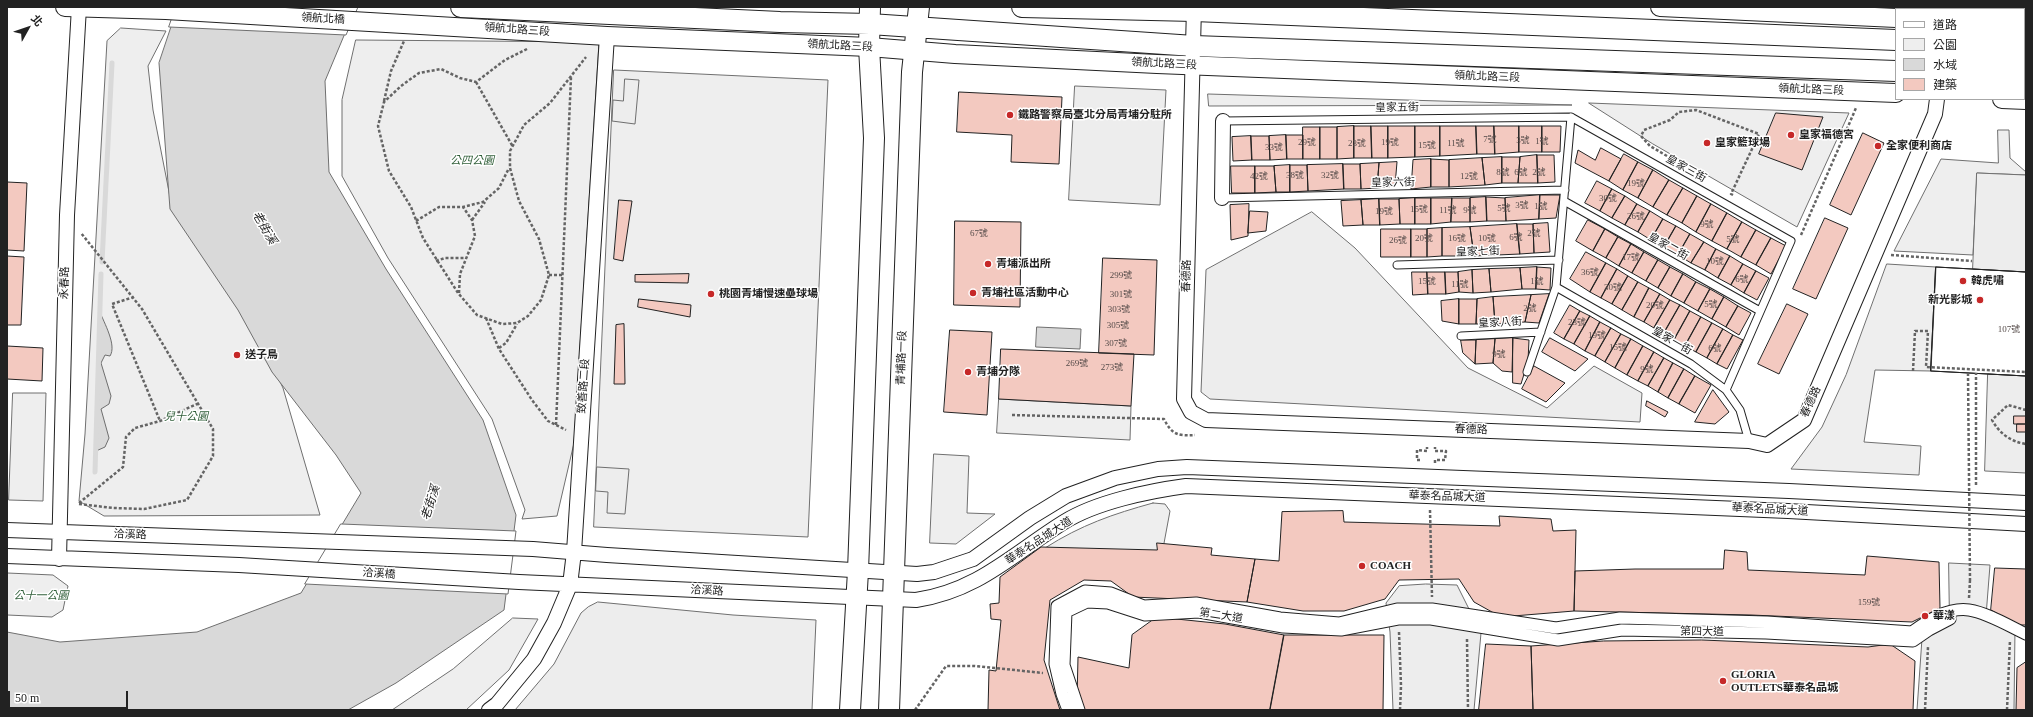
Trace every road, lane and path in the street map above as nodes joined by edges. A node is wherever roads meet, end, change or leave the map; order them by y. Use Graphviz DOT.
graph roads {
  1 [pos="65,7"];
  2 [pos="79,7"];
  3 [pos="461,7"];
  4 [pos="919,7"];
  5 [pos="1022,7"];
  6 [pos="1660,7"];
  7 [pos="1194,9"];
  8 [pos="870,15"];
  9 [pos="1895,18"];
  10 [pos="432,24"];
  11 [pos="916,27"];
  12 [pos="407,35"];
  13 [pos="607,36"];
  14 [pos="1895,40"];
  15 [pos="534,47"];
  16 [pos="869,47"];
  17 [pos="914,51"];
  18 [pos="1193,56"];
  19 [pos="586,57"];
  20 [pos="1895,71"];
  21 [pos="571,77"];
  22 [pos="476,82"];
  23 [pos="1895,93"];
  24 [pos="1936,100"];
  25 [pos="384,102"];
  26 [pos="1857,106"];
  27 [pos="1571,117"];
  28 [pos="1224,121"];
  29 [pos="513,147"];
  30 [pos="1670,158"];
  31 [pos="510,168"];
  32 [pos="1565,190"];
  33 [pos="1724,190"];
  34 [pos="1731,194"];
  35 [pos="1737,197"];
  36 [pos="487,198"];
  37 [pos="1222,198"];
  38 [pos="1564,201"];
  39 [pos="463,207"];
  40 [pos="67,215"];
  41 [pos="472,220"];
  42 [pos="416,221"];
  43 [pos="1795,232"];
  44 [pos="1885,254"];
  45 [pos="465,258"];
  46 [pos="1559,260"];
  47 [pos="436,261"];
  48 [pos="1972,261"];
  49 [pos="1397,265"];
  50 [pos="549,275"];
  51 [pos="563,275"];
  52 [pos="1556,287"];
  53 [pos="458,293"];
  54 [pos="134,297"];
  55 [pos="1760,311"];
  56 [pos="486,318"];
  57 [pos="517,323"];
  58 [pos="1541,332"];
  59 [pos="1461,336"];
  60 [pos="499,349"];
  61 [pos="1968,369"];
  62 [pos="1913,371"];
  63 [pos="1527,372"];
  64 [pos="2026,372"];
  65 [pos="1976,373"];
  66 [pos="1726,390"];
  67 [pos="199,403"];
  68 [pos="2026,410"];
  69 [pos="1012,415"];
  70 [pos="160,421"];
  71 [pos="556,425"];
  72 [pos="566,430"];
  73 [pos="1195,435"];
  74 [pos="1749,441"];
  75 [pos="2026,444"];
  76 [pos="1427,447"];
  77 [pos="1435,447"];
  78 [pos="1422,460"];
  79 [pos="1435,463"];
  80 [pos="1976,485"];
  81 [pos="2026,503"];
  82 [pos="1430,505"];
  83 [pos="2026,524"];
  84 [pos="7,530"];
  85 [pos="59,532"];
  86 [pos="574,552"];
  87 [pos="7,556"];
  88 [pos="59,559"];
  89 [pos="858,571"];
  90 [pos="895,572"];
  91 [pos="1970,580"];
  92 [pos="519,582"];
  93 [pos="570,585"];
  94 [pos="856,598"];
  95 [pos="894,600"];
  96 [pos="1968,613"];
  97 [pos="1432,614"];
  98 [pos="1398,619"];
  99 [pos="1467,625"];
  100 [pos="1929,630"];
  101 [pos="2010,634"];
  102 [pos="2026,634"];
  103 [pos="2026,640"];
  104 [pos="1056,669"];
  105 [pos="489,710"];
  106 [pos="850,710"];
  107 [pos="890,710"];
  108 [pos="916,710"];
  109 [pos="1068,710"];
  110 [pos="1079,710"];
  111 [pos="1400,710"];
  112 [pos="1468,710"];
  113 [pos="1925,710"];
  114 [pos="2007,710"];
  1 -- 2 [label="street, 領航北橋"];
  2 -- 10 [label="street, 領航北橋"];
  2 -- 40 [label="street, 永春路"];
  3 -- 8 [label="main road, 領航北路三段"];
  4 -- 11 [label="main road, 青埔路一段"];
  5 -- 7 [label="main road"];
  6 -- 9 [label="street"];
  7 -- 14 [label="main road"];
  7 -- 18 [label="street, 春德路"];
  8 -- 11 [label="main road, 領航北路三段"];
  8 -- 16 [label="main road"];
  10 -- 13 [label="street, 領航北路三段"];
  11 -- 17 [label="main road, 青埔路一段"];
  11 -- 18 [label="main road, 領航北路三段"];
  12 -- 25 [label="path"];
  13 -- 16 [label="street, 領航北路三段"];
  13 -- 86 [label="street, 致善路二段"];
  15 -- 22 [label="path"];
  16 -- 17 [label="street, 領航北路三段"];
  16 -- 89 [label="main road"];
  17 -- 18 [label="street, 領航北路三段"];
  17 -- 90 [label="main road, 青埔路一段"];
  18 -- 20 [label="main road, 領航北路三段"];
  18 -- 23 [label="street, 領航北路三段"];
  18 -- 74 [label="street, 春德路"];
  19 -- 21 [label="path"];
  21 -- 29 [label="path"];
  21 -- 51 [label="path"];
  22 -- 25 [label="path"];
  22 -- 29 [label="path"];
  24 -- 74 [label="street, 春德路"];
  25 -- 42 [label="path"];
  26 -- 43 [label="path"];
  27 -- 28 [label="lane, 皇家五街"];
  27 -- 32 [label="lane"];
  27 -- 55 [label="lane, 皇家三街"];
  28 -- 37 [label="street"];
  29 -- 31 [label="path"];
  30 -- 34 [label="path"];
  31 -- 36 [label="path"];
  31 -- 50 [label="path"];
  32 -- 37 [label="lane, 皇家六街"];
  32 -- 38 [label="lane"];
  33 -- 34 [label="path"];
  34 -- 35 [label="path"];
  36 -- 39 [label="path"];
  36 -- 41 [label="path"];
  38 -- 46 [label="lane"];
  38 -- 55 [label="lane, 皇家二街"];
  39 -- 41 [label="path"];
  39 -- 42 [label="path"];
  40 -- 54 [label="path"];
  40 -- 85 [label="street, 永春路"];
  41 -- 45 [label="path"];
  42 -- 47 [label="path"];
  44 -- 48 [label="path"];
  45 -- 47 [label="path"];
  45 -- 53 [label="path"];
  46 -- 49 [label="lane, 皇家七街"];
  46 -- 52 [label="lane"];
  47 -- 53 [label="path"];
  50 -- 51 [label="path"];
  50 -- 57 [label="path"];
  51 -- 71 [label="path"];
  52 -- 58 [label="lane"];
  52 -- 66 [label="lane, 皇家一街"];
  53 -- 56 [label="path"];
  54 -- 67 [label="path"];
  54 -- 70 [label="path"];
  55 -- 66 [label="lane"];
  56 -- 57 [label="path"];
  56 -- 60 [label="path"];
  57 -- 60 [label="path"];
  58 -- 59 [label="lane, 皇家八街"];
  58 -- 63 [label="lane"];
  60 -- 71 [label="path"];
  61 -- 62 [label="path"];
  61 -- 64 [label="path"];
  61 -- 91 [label="path, bridge"];
  65 -- 80 [label="path"];
  66 -- 74 [label="lane, 皇家一街"];
  67 -- 70 [label="path"];
  67 -- 70 [label="path"];
  68 -- 75 [label="path"];
  69 -- 73 [label="path"];
  71 -- 72 [label="path"];
  76 -- 78 [label="path"];
  77 -- 79 [label="path"];
  81 -- 90 [label="street, 華泰名品城大道"];
  82 -- 97 [label="path"];
  83 -- 95 [label="street, 華泰名品城大道"];
  84 -- 85 [label="street, 洽溪路"];
  85 -- 86 [label="street, 洽溪路"];
  85 -- 88 [label="street, 永春路"];
  86 -- 89 [label="street"];
  86 -- 93 [label="street, 致善路二段"];
  87 -- 88 [label="street"];
  88 -- 92 [label="street, 洽溪橋"];
  89 -- 90 [label="street"];
  89 -- 94 [label="main road"];
  90 -- 95 [label="main road, 青埔路一段"];
  92 -- 93 [label="street, 洽溪路"];
  93 -- 94 [label="street, 洽溪路"];
  93 -- 105 [label="street, 致善路二段"];
  94 -- 95 [label="street, 洽溪路"];
  94 -- 106 [label="main road"];
  95 -- 107 [label="main road, 青埔路一段"];
  96 -- 97 [label="street, 第四大道"];
  96 -- 100 [label="street, 第四大道"];
  96 -- 101 [label="street"];
  96 -- 102 [label="street"];
  97 -- 98 [label="street, 第二大道"];
  97 -- 99 [label="street, 第四大道"];
  97 -- 104 [label="street, 第二大道"];
  98 -- 110 [label="street, 第二大道"];
  98 -- 111 [label="path"];
  99 -- 100 [label="street, 第四大道"];
  99 -- 112 [label="path"];
  100 -- 113 [label="path"];
  101 -- 103 [label="street"];
  101 -- 114 [label="path"];
  104 -- 108 [label="path"];
  104 -- 109 [label="street"];
}
